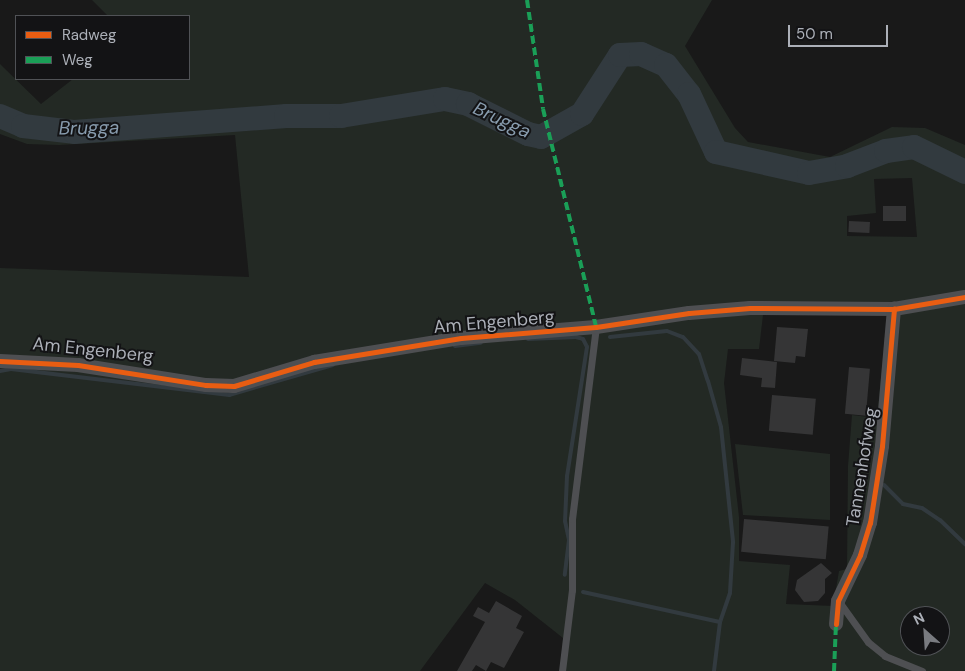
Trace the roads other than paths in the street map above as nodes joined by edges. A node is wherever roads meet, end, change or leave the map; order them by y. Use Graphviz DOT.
graph roads {
  1 [pos="965,297"];
  2 [pos="894,309"];
  3 [pos="596,327"];
  4 [pos="0,361"];
  5 [pos="838,601"];
  6 [pos="836,624"];
  7 [pos="562,671"];
  8 [pos="922,671"];
  1 -- 2 [label="street, Am Engenberg"];
  2 -- 3 [label="street, Am Engenberg"];
  2 -- 5 [label="street, Tannenhofweg"];
  3 -- 4 [label="street, Am Engenberg"];
  3 -- 7 [label="lane"];
  5 -- 6 [label="street, Tannenhofweg"];
  5 -- 8 [label="lane"];
}
